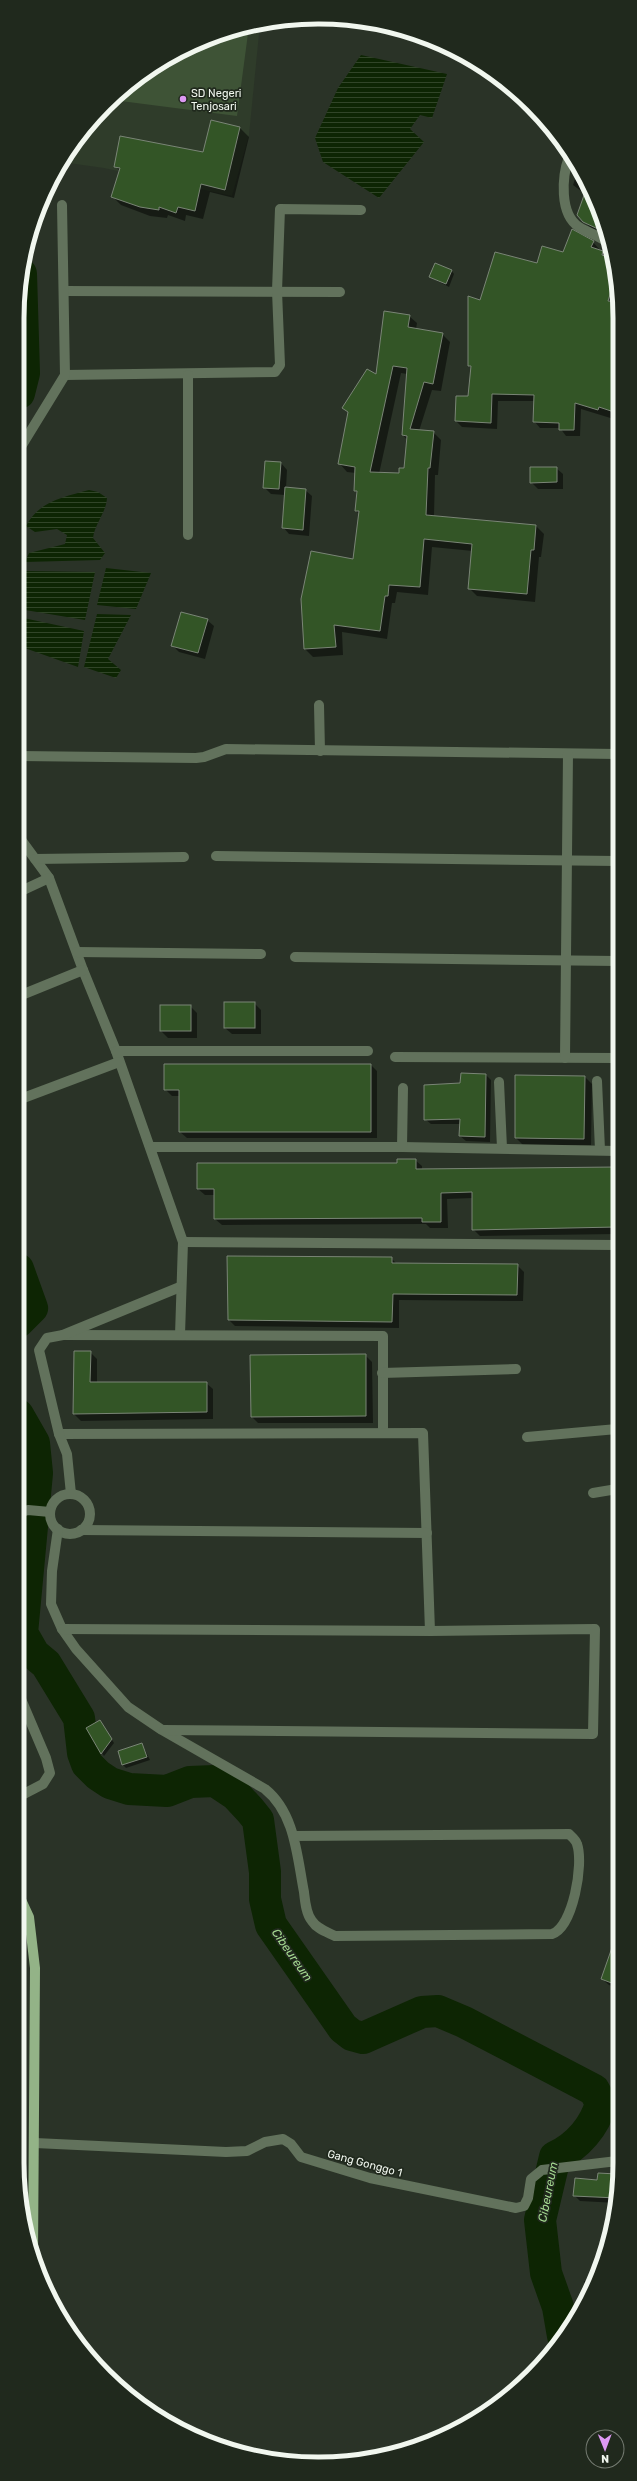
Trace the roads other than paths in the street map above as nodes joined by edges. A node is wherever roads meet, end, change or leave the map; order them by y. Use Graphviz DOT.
graph roads {
  1 [pos="568,162"];
  2 [pos="62,205"];
  3 [pos="361,210"];
  4 [pos="602,239"];
  5 [pos="64,291"];
  6 [pos="276,291"];
  7 [pos="340,292"];
  8 [pos="65,375"];
  9 [pos="188,375"];
  10 [pos="24,442"];
  11 [pos="188,535"];
  12 [pos="319,705"];
  13 [pos="320,751"];
  14 [pos="568,754"];
  15 [pos="613,754"];
  16 [pos="24,756"];
  17 [pos="24,844"];
  18 [pos="216,856"];
  19 [pos="184,857"];
  20 [pos="35,859"];
  21 [pos="567,860"];
  22 [pos="613,861"];
  23 [pos="49,878"];
  24 [pos="24,890"];
  25 [pos="77,952"];
  26 [pos="261,954"];
  27 [pos="296,957"];
  28 [pos="566,960"];
  29 [pos="613,961"];
  30 [pos="83,970"];
  31 [pos="24,994"];
  32 [pos="116,1051"];
  33 [pos="368,1051"];
  34 [pos="395,1057"];
  35 [pos="565,1058"];
  36 [pos="613,1058"];
  37 [pos="119,1062"];
  38 [pos="597,1081"];
  39 [pos="499,1082"];
  40 [pos="403,1088"];
  41 [pos="24,1098"];
  42 [pos="151,1147"];
  43 [pos="402,1147"];
  44 [pos="502,1148"];
  45 [pos="600,1150"];
  46 [pos="613,1151"];
  47 [pos="183,1242"];
  48 [pos="613,1244"];
  49 [pos="180,1287"];
  50 [pos="63,1335"];
  51 [pos="180,1336"];
  52 [pos="516,1369"];
  53 [pos="382,1373"];
  54 [pos="613,1429"];
  55 [pos="383,1433"];
  56 [pos="59,1434"];
  57 [pos="527,1437"];
  58 [pos="613,1490"];
  59 [pos="593,1493"];
  60 [pos="71,1494"];
  61 [pos="24,1507"];
  62 [pos="30,1510"];
  63 [pos="24,1512"];
  64 [pos="46,1512"];
  65 [pos="84,1528"];
  66 [pos="61,1531"];
  67 [pos="427,1533"];
  68 [pos="62,1629"];
  69 [pos="430,1631"];
  70 [pos="24,1706"];
  71 [pos="162,1730"];
  72 [pos="24,1794"];
  73 [pos="293,1836"];
  74 [pos="24,1906"];
  75 [pos="35,2143"];
  76 [pos="613,2160"];
  77 [pos="33,2236"];
  1 -- 4 [label="street"];
  2 -- 5 [label="street"];
  3 -- 6 [label="street"];
  5 -- 6 [label="street"];
  5 -- 8 [label="street"];
  6 -- 7 [label="street"];
  6 -- 9 [label="street"];
  8 -- 9 [label="street"];
  8 -- 10 [label="street"];
  9 -- 11 [label="street"];
  12 -- 13 [label="street"];
  13 -- 14 [label="street"];
  13 -- 16 [label="street"];
  14 -- 15 [label="street"];
  14 -- 21 [label="street"];
  17 -- 20 [label="street"];
  18 -- 21 [label="street"];
  19 -- 20 [label="street"];
  20 -- 23 [label="street"];
  21 -- 22 [label="street"];
  21 -- 28 [label="street"];
  23 -- 24 [label="street"];
  23 -- 25 [label="street"];
  25 -- 26 [label="street"];
  25 -- 30 [label="street"];
  27 -- 28 [label="street"];
  28 -- 29 [label="street"];
  28 -- 35 [label="street"];
  30 -- 31 [label="street"];
  30 -- 32 [label="street"];
  32 -- 33 [label="street"];
  32 -- 37 [label="street"];
  34 -- 35 [label="street"];
  35 -- 36 [label="street"];
  37 -- 41 [label="street"];
  37 -- 42 [label="street"];
  38 -- 45 [label="street"];
  39 -- 44 [label="street"];
  40 -- 43 [label="street"];
  42 -- 43 [label="street"];
  42 -- 47 [label="street"];
  43 -- 44 [label="street"];
  44 -- 45 [label="street"];
  45 -- 46 [label="street"];
  47 -- 48 [label="street"];
  47 -- 49 [label="street"];
  49 -- 50 [label="street"];
  49 -- 51 [label="street"];
  50 -- 51 [label="street"];
  50 -- 56 [label="street"];
  51 -- 53 [label="street"];
  52 -- 53 [label="street"];
  53 -- 55 [label="street"];
  54 -- 57 [label="street"];
  55 -- 56 [label="street"];
  55 -- 67 [label="street"];
  56 -- 60 [label="street"];
  58 -- 59 [label="street"];
  60 -- 64 [label="street"];
  60 -- 65 [label="street"];
  61 -- 62 [label="street"];
  62 -- 63 [label="street"];
  62 -- 64 [label="street"];
  64 -- 66 [label="street"];
  65 -- 66 [label="street"];
  65 -- 67 [label="street"];
  66 -- 68 [label="street"];
  67 -- 69 [label="street"];
  68 -- 69 [label="street"];
  68 -- 71 [label="street"];
  69 -- 71 [label="street"];
  70 -- 72 [label="street"];
  71 -- 73 [label="street"];
  73 -- 73 [label="street"];
  74 -- 75 [label="main road"];
  75 -- 76 [label="street, Gang Gonggo 1"];
  75 -- 77 [label="main road"];
}
